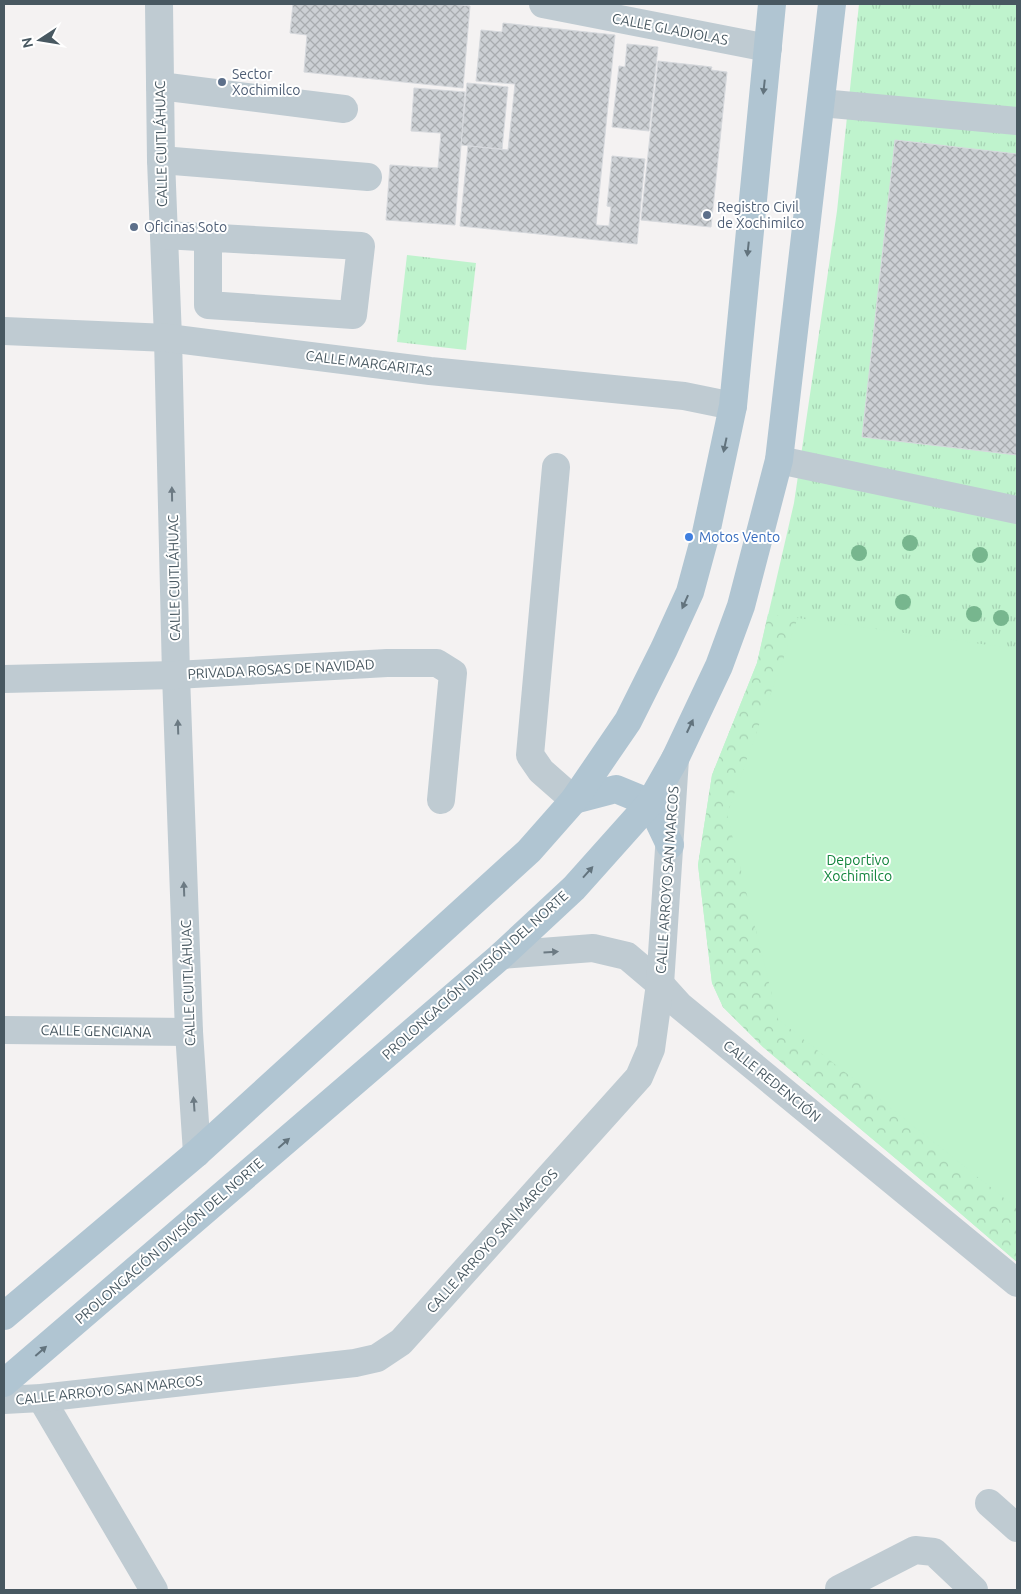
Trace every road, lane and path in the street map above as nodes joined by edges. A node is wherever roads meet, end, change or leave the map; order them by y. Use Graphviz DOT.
graph roads {
  1 [pos="159,4"];
  2 [pos="543,4"];
  3 [pos="772,4"];
  4 [pos="832,4"];
  5 [pos="768,48"];
  6 [pos="160,86"];
  7 [pos="821,103"];
  8 [pos="344,109"];
  9 [pos="1017,121"];
  10 [pos="161,160"];
  11 [pos="368,177"];
  12 [pos="164,235"];
  13 [pos="208,237"];
  14 [pos="4,331"];
  15 [pos="168,338"];
  16 [pos="733,406"];
  17 [pos="779,460"];
  18 [pos="556,467"];
  19 [pos="1017,510"];
  20 [pos="176,675"];
  21 [pos="4,679"];
  22 [pos="675,760"];
  23 [pos="441,800"];
  24 [pos="574,800"];
  25 [pos="650,802"];
  26 [pos="670,845"];
  27 [pos="502,955"];
  28 [pos="660,984"];
  29 [pos="4,1030"];
  30 [pos="189,1032"];
  31 [pos="197,1153"];
  32 [pos="1017,1283"];
  33 [pos="4,1316"];
  34 [pos="4,1383"];
  35 [pos="42,1398"];
  36 [pos="4,1400"];
  37 [pos="989,1503"];
  38 [pos="1017,1528"];
  39 [pos="154,1590"];
  40 [pos="839,1590"];
  41 [pos="974,1590"];
  1 -- 6 [label="street, CALLE CUITLÁHUAC"];
  2 -- 5 [label="street, CALLE GLADIOLAS"];
  3 -- 5 [label="main road"];
  4 -- 7 [label="main road, PROLONGACIÓN DIVISIÓN DEL NORTE"];
  5 -- 16 [label="main road, one-way"];
  6 -- 8 [label="street"];
  6 -- 10 [label="street, CALLE CUITLÁHUAC"];
  7 -- 9 [label="street"];
  7 -- 17 [label="main road, PROLONGACIÓN DIVISIÓN DEL NORTE"];
  10 -- 11 [label="street"];
  10 -- 12 [label="street, CALLE CUITLÁHUAC"];
  12 -- 13 [label="street"];
  12 -- 15 [label="street, CALLE CUITLÁHUAC"];
  13 -- 13 [label="street"];
  14 -- 15 [label="street, CALLE MARGARITAS"];
  15 -- 16 [label="street, CALLE MARGARITAS"];
  20 -- 15 [label="street, CALLE CUITLÁHUAC, one-way"];
  16 -- 24 [label="main road, one-way"];
  17 -- 19 [label="street"];
  22 -- 17 [label="main road, PROLONGACIÓN DIVISIÓN DEL NORTE, one-way"];
  18 -- 24 [label="street"];
  20 -- 21 [label="street, PRIVADA ROSAS DE NAVIDAD"];
  20 -- 23 [label="street, PRIVADA ROSAS DE NAVIDAD"];
  30 -- 20 [label="street, CALLE CUITLÁHUAC, one-way"];
  22 -- 25 [label="main road, PROLONGACIÓN DIVISIÓN DEL NORTE"];
  22 -- 26 [label="street, CALLE ARROYO SAN MARCOS"];
  24 -- 25 [label="main road"];
  24 -- 31 [label="main road"];
  25 -- 26 [label="main road"];
  27 -- 25 [label="main road, PROLONGACIÓN DIVISIÓN DEL NORTE, one-way"];
  26 -- 28 [label="street, CALLE ARROYO SAN MARCOS"];
  27 -- 28 [label="street, CALLE REDENCIÓN, one-way"];
  34 -- 27 [label="main road, PROLONGACIÓN DIVISIÓN DEL NORTE, one-way"];
  28 -- 32 [label="street, CALLE REDENCIÓN"];
  28 -- 35 [label="street, CALLE ARROYO SAN MARCOS"];
  29 -- 30 [label="street, CALLE GENCIANA"];
  31 -- 30 [label="street, CALLE CUITLÁHUAC, one-way"];
  31 -- 33 [label="main road"];
  35 -- 36 [label="street, CALLE ARROYO SAN MARCOS"];
  35 -- 39 [label="street"];
  37 -- 38 [label="street"];
  40 -- 41 [label="street"];
}
